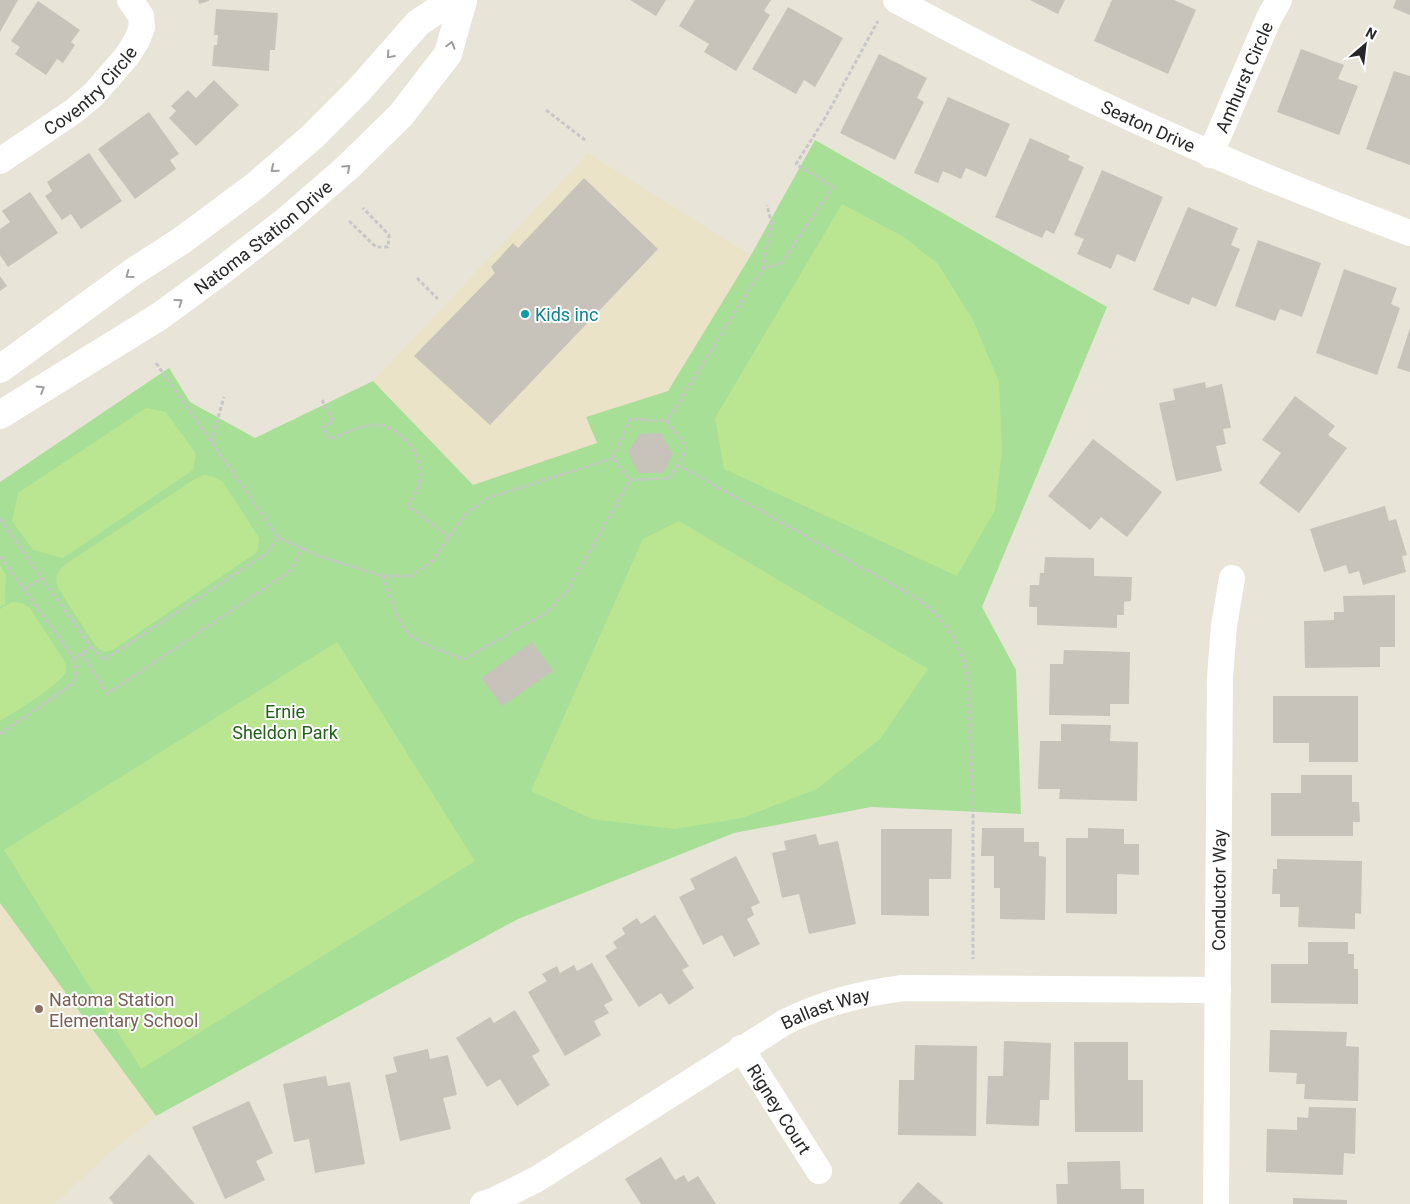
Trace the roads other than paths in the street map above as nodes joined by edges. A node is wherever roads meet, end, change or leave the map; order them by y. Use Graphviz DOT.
graph roads {
  1 [pos="130,0"];
  2 [pos="452,0"];
  3 [pos="463,0"];
  4 [pos="1279,0"];
  5 [pos="889,7"];
  6 [pos="1210,154"];
  7 [pos="0,161"];
  8 [pos="1410,233"];
  9 [pos="0,368"];
  10 [pos="0,415"];
  11 [pos="1232,578"];
  12 [pos="1218,990"];
  13 [pos="741,1048"];
  14 [pos="819,1170"];
  15 [pos="483,1204"];
  16 [pos="1216,1204"];
  1 -- 7 [label="street, Coventry Circle"];
  2 -- 9 [label="street, one-way"];
  10 -- 3 [label="street, Natoma Station Drive, one-way"];
  4 -- 6 [label="street, Amhurst Circle"];
  5 -- 6 [label="street, Seaton Drive"];
  6 -- 8 [label="street, Seaton Drive"];
  11 -- 12 [label="street, Conductor Way"];
  12 -- 13 [label="street, Ballast Way"];
  12 -- 16 [label="street, Conductor Way"];
  13 -- 14 [label="street, Rigney Court"];
  13 -- 15 [label="street, Ballast Way"];
}
